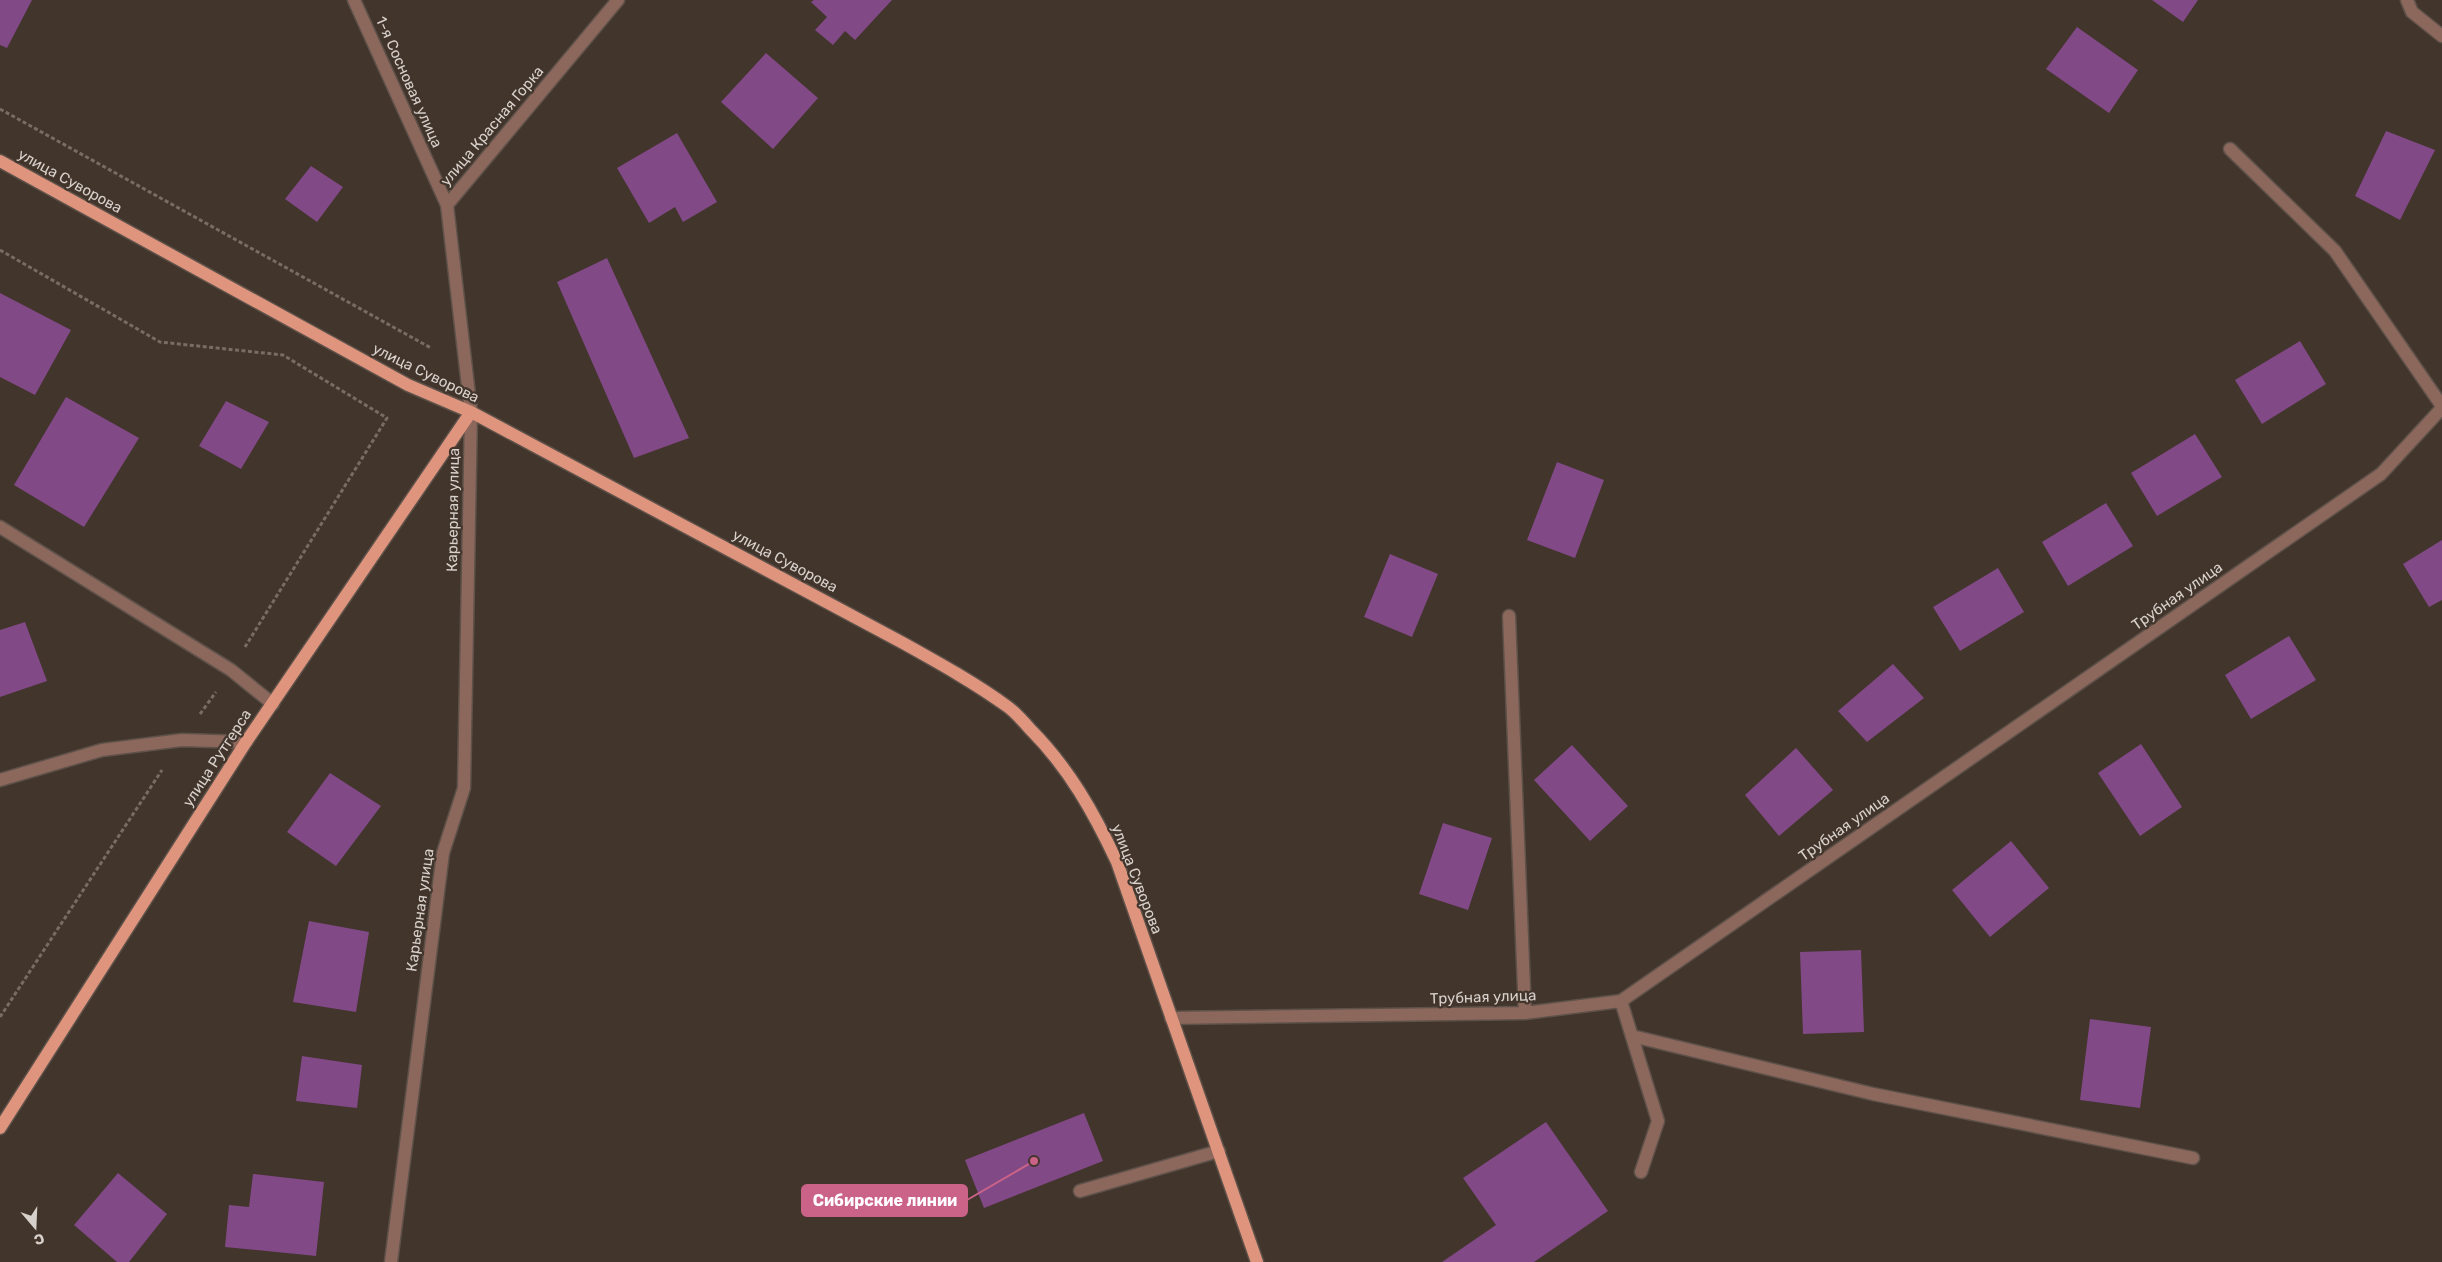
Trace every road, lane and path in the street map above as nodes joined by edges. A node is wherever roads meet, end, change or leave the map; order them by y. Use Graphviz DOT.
graph roads {
  1 [pos="354,0"];
  2 [pos="618,0"];
  3 [pos="2407,0"];
  4 [pos="2442,36"];
  5 [pos="0,109"];
  6 [pos="2230,149"];
  7 [pos="0,161"];
  8 [pos="447,205"];
  9 [pos="0,250"];
  10 [pos="430,348"];
  11 [pos="2442,407"];
  12 [pos="471,412"];
  13 [pos="387,418"];
  14 [pos="0,527"];
  15 [pos="1509,616"];
  16 [pos="273,704"];
  17 [pos="246,742"];
  18 [pos="0,780"];
  19 [pos="1621,1001"];
  20 [pos="1525,1013"];
  21 [pos="1172,1018"];
  22 [pos="1632,1036"];
  23 [pos="0,1128"];
  24 [pos="1219,1151"];
  25 [pos="2193,1158"];
  26 [pos="1641,1172"];
  27 [pos="1080,1191"];
  28 [pos="391,1262"];
  29 [pos="1257,1262"];
  1 -- 8 [label="street, 1-я Сосновая улица"];
  2 -- 8 [label="street, улица Красная Горка"];
  3 -- 4 [label="street"];
  5 -- 10 [label="path"];
  6 -- 11 [label="street"];
  7 -- 12 [label="main road, улица Суворова"];
  8 -- 12 [label="street, улица Красная Горка"];
  9 -- 13 [label="path"];
  11 -- 19 [label="street, Трубная улица"];
  12 -- 16 [label="main road, улица Рутгерса"];
  12 -- 21 [label="main road, улица Суворова"];
  12 -- 28 [label="street, Карьерная улица"];
  14 -- 16 [label="street"];
  15 -- 20 [label="street"];
  16 -- 17 [label="main road, улица Рутгерса"];
  17 -- 18 [label="street"];
  17 -- 23 [label="main road, улица Рутгерса"];
  19 -- 20 [label="street, Трубная улица"];
  19 -- 22 [label="street"];
  20 -- 21 [label="street, Трубная улица"];
  21 -- 24 [label="main road, улица Суворова"];
  22 -- 25 [label="street"];
  22 -- 26 [label="street"];
  24 -- 27 [label="street"];
  24 -- 29 [label="main road, улица Суворова"];
}
